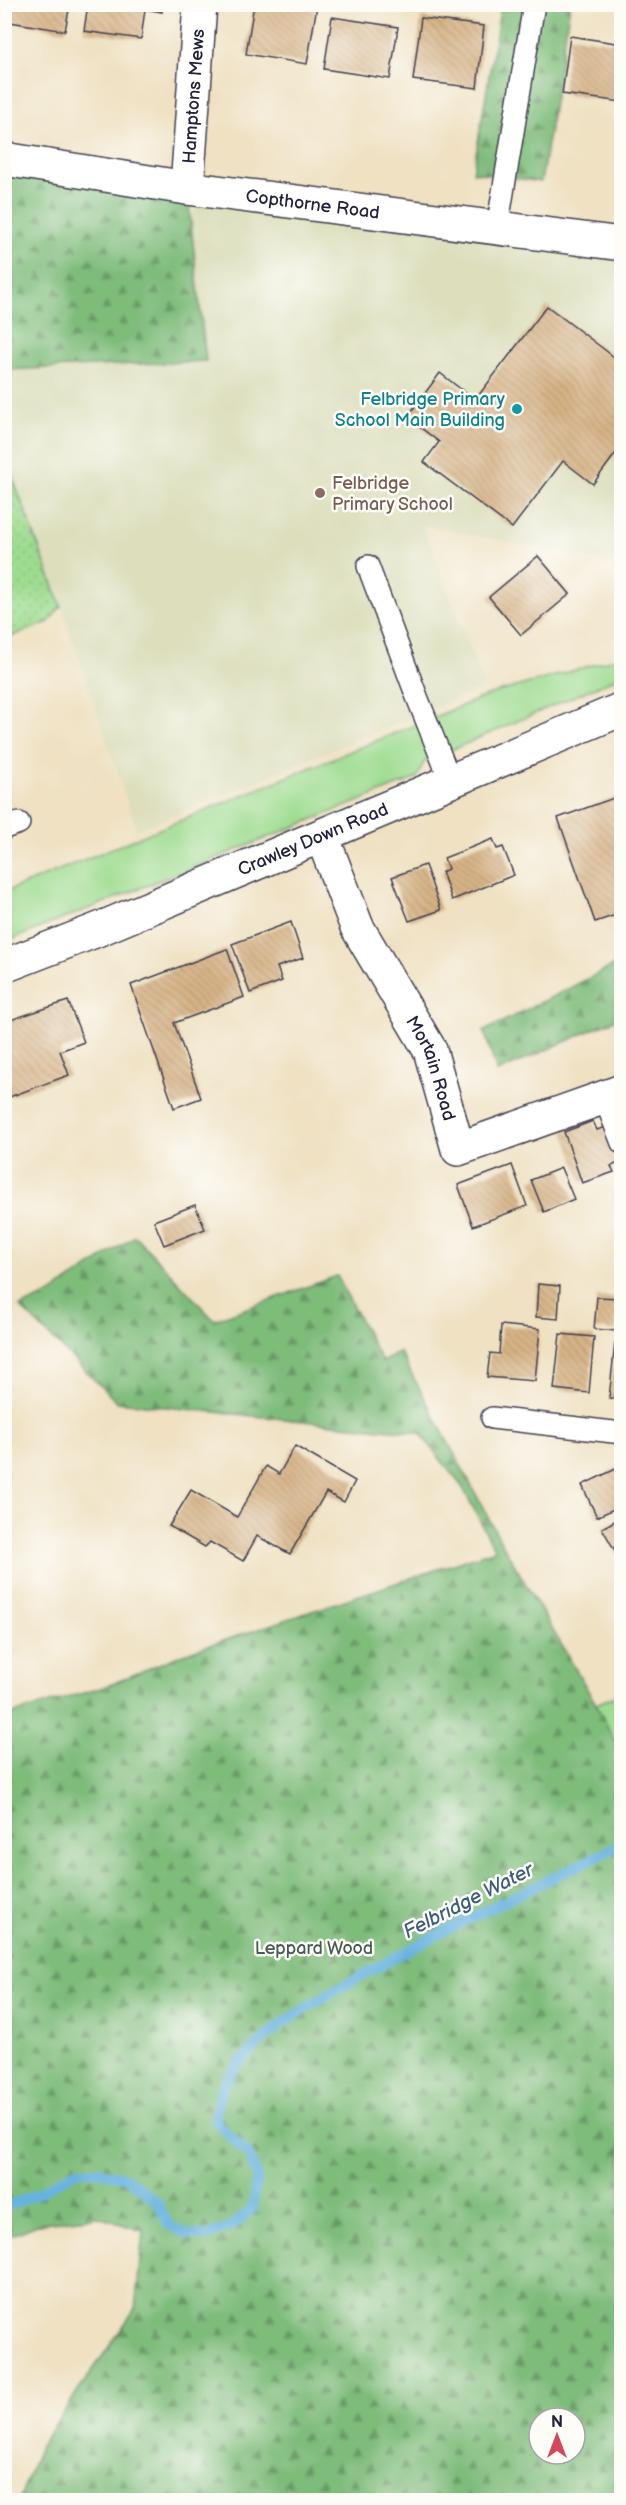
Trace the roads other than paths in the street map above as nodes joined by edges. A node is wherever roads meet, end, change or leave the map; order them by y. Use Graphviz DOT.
graph roads {
  1 [pos="200,4"];
  2 [pos="534,4"];
  3 [pos="4,159"];
  4 [pos="187,188"];
  5 [pos="497,229"];
  6 [pos="621,243"];
  7 [pos="368,566"];
  8 [pos="621,710"];
  9 [pos="451,782"];
  10 [pos="322,836"];
  11 [pos="4,966"];
  12 [pos="613,1094"];
  13 [pos="621,1143"];
  14 [pos="492,1418"];
  15 [pos="621,1433"];
  1 -- 4 [label="main road, Hamptons Mews"];
  2 -- 5 [label="lane"];
  3 -- 4 [label="main road, Copthorne Road"];
  4 -- 5 [label="main road, Copthorne Road"];
  5 -- 6 [label="main road, Copthorne Road"];
  7 -- 9 [label="lane"];
  8 -- 9 [label="main road, Crawley Down Road"];
  9 -- 10 [label="main road, Crawley Down Road"];
  10 -- 11 [label="main road, Crawley Down Road"];
  10 -- 12 [label="main road, Mortain Road"];
  12 -- 13 [label="lane"];
  14 -- 15 [label="lane"];
}
